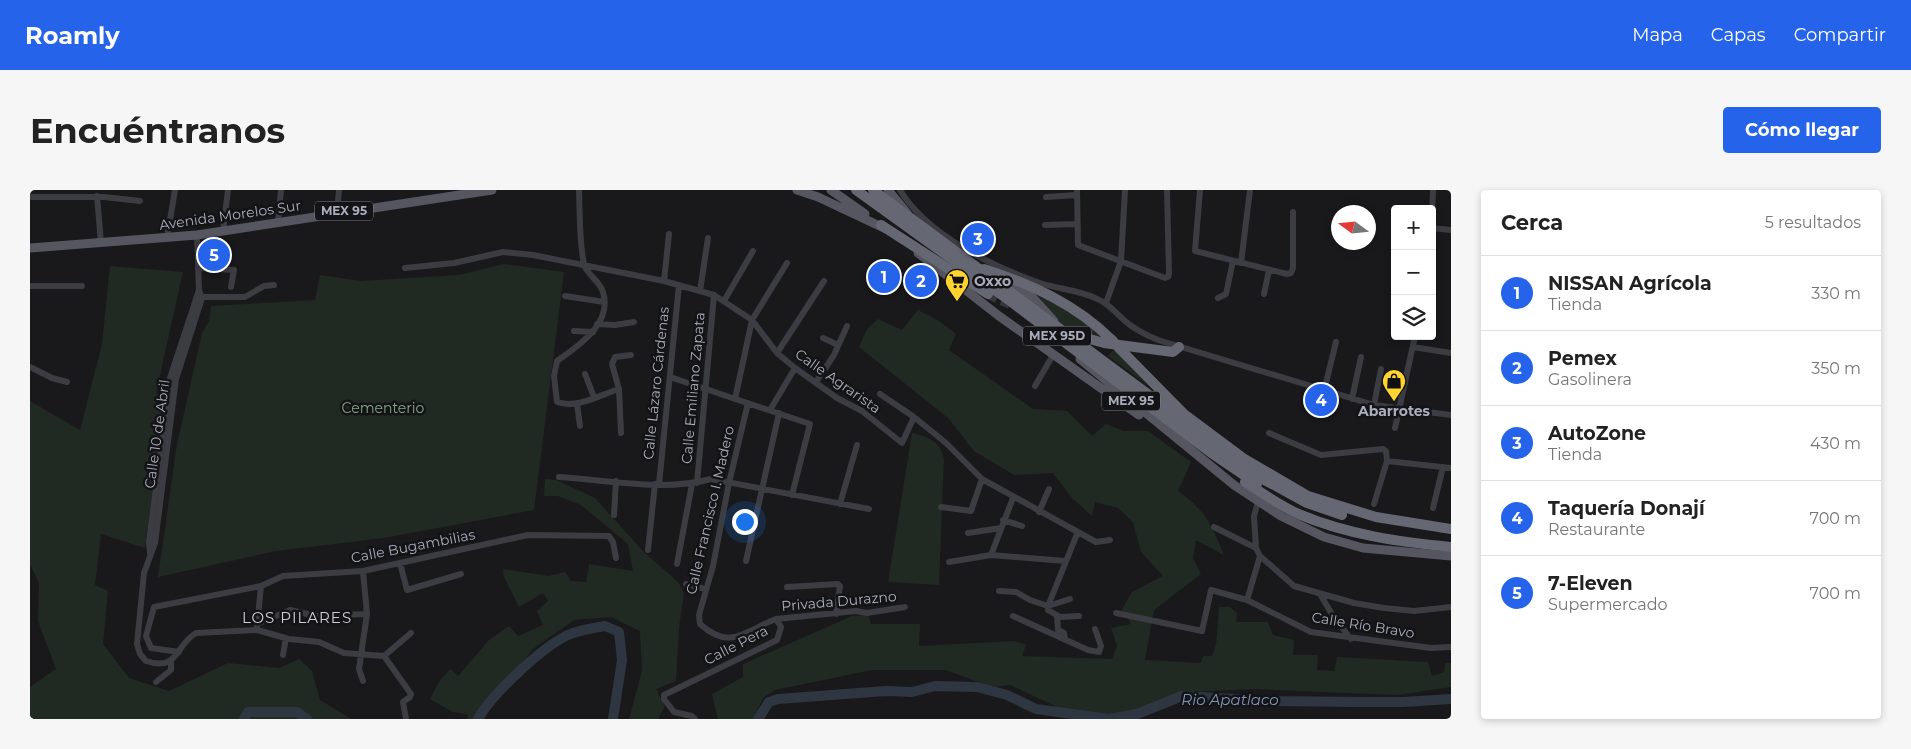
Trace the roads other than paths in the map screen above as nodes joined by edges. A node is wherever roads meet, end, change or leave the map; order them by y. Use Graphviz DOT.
graph roads {
  1 [pos="175,190"];
  2 [pos="228,190"];
  3 [pos="281,190"];
  4 [pos="339,190"];
  5 [pos="492,190"];
  6 [pos="578,190"];
  7 [pos="797,190"];
  8 [pos="831,190"];
  9 [pos="856,190"];
  10 [pos="873,190"];
  11 [pos="888,190"];
  12 [pos="893,190"];
  13 [pos="900,190"];
  14 [pos="1125,190"];
  15 [pos="1167,190"];
  16 [pos="1200,190"];
  17 [pos="1250,190"];
  18 [pos="1433,190"];
  19 [pos="1077,193"];
  20 [pos="65,194"];
  21 [pos="98,196"];
  22 [pos="30,197"];
  23 [pos="1046,197"];
  24 [pos="140,201"];
  25 [pos="1432,205"];
  26 [pos="902,207"];
  27 [pos="337,212"];
  28 [pos="1293,212"];
  29 [pos="278,223"];
  30 [pos="1077,224"];
  31 [pos="881,225"];
  32 [pos="1045,225"];
  33 [pos="1436,228"];
  34 [pos="1451,230"];
  35 [pos="224,231"];
  36 [pos="669,234"];
  37 [pos="197,235"];
  38 [pos="167,238"];
  39 [pos="708,238"];
  40 [pos="101,243"];
  41 [pos="30,248"];
  42 [pos="753,251"];
  43 [pos="1121,261"];
  44 [pos="1233,261"];
  45 [pos="1241,262"];
  46 [pos="787,263"];
  47 [pos="584,266"];
  48 [pos="998,266"];
  49 [pos="200,268"];
  50 [pos="405,268"];
  51 [pos="984,269"];
  52 [pos="1269,270"];
  53 [pos="664,281"];
  54 [pos="824,281"];
  55 [pos="274,285"];
  56 [pos="679,285"];
  57 [pos="30,286"];
  58 [pos="82,286"];
  59 [pos="231,287"];
  60 [pos="700,291"];
  61 [pos="988,294"];
  62 [pos="1264,294"];
  63 [pos="199,295"];
  64 [pos="714,295"];
  65 [pos="565,296"];
  66 [pos="1218,298"];
  67 [pos="724,300"];
  68 [pos="604,302"];
  69 [pos="1106,303"];
  70 [pos="752,320"];
  71 [pos="634,322"];
  72 [pos="597,324"];
  73 [pos="846,326"];
  74 [pos="574,331"];
  75 [pos="593,332"];
  76 [pos="823,338"];
  77 [pos="1414,340"];
  78 [pos="1336,342"];
  79 [pos="838,345"];
  80 [pos="1179,347"];
  81 [pos="1413,347"];
  82 [pos="777,353"];
  83 [pos="1451,353"];
  84 [pos="630,355"];
  85 [pos="1053,355"];
  86 [pos="1361,357"];
  87 [pos="30,368"];
  88 [pos="795,368"];
  89 [pos="1381,369"];
  90 [pos="585,374"];
  91 [pos="670,377"];
  92 [pos="67,382"];
  93 [pos="816,382"];
  94 [pos="1035,386"];
  95 [pos="704,388"];
  96 [pos="619,389"];
  97 [pos="1324,391"];
  98 [pos="880,394"];
  99 [pos="594,397"];
  100 [pos="735,399"];
  101 [pos="1352,399"];
  102 [pos="748,403"];
  103 [pos="577,404"];
  104 [pos="1374,405"];
  105 [pos="770,410"];
  106 [pos="1399,410"];
  107 [pos="779,413"];
  108 [pos="1451,415"];
  109 [pos="914,417"];
  110 [pos="580,426"];
  111 [pos="1395,428"];
  112 [pos="621,433"];
  113 [pos="1269,433"];
  114 [pos="857,446"];
  115 [pos="1190,449"];
  116 [pos="1387,461"];
  117 [pos="1443,467"];
  118 [pos="1451,468"];
  119 [pos="559,477"];
  120 [pos="982,479"];
  121 [pos="616,481"];
  122 [pos="729,483"];
  123 [pos="657,484"];
  124 [pos="694,484"];
  125 [pos="761,489"];
  126 [pos="1050,489"];
  127 [pos="792,495"];
  128 [pos="1014,498"];
  129 [pos="1258,502"];
  130 [pos="840,504"];
  131 [pos="1374,504"];
  132 [pos="941,507"];
  133 [pos="1433,508"];
  134 [pos="869,510"];
  135 [pos="1039,512"];
  136 [pos="614,515"];
  137 [pos="1004,520"];
  138 [pos="1022,526"];
  139 [pos="1214,527"];
  140 [pos="1001,528"];
  141 [pos="1451,528"];
  142 [pos="968,533"];
  143 [pos="1078,534"];
  144 [pos="1451,534"];
  145 [pos="1110,540"];
  146 [pos="1451,542"];
  147 [pos="1451,547"];
  148 [pos="1256,548"];
  149 [pos="648,550"];
  150 [pos="991,555"];
  151 [pos="1260,556"];
  152 [pos="1451,556"];
  153 [pos="616,558"];
  154 [pos="746,561"];
  155 [pos="1065,561"];
  156 [pos="949,562"];
  157 [pos="400,563"];
  158 [pos="677,564"];
  159 [pos="363,571"];
  160 [pos="461,574"];
  161 [pos="686,584"];
  162 [pos="261,586"];
  163 [pos="786,587"];
  164 [pos="705,589"];
  165 [pos="999,591"];
  166 [pos="1320,594"];
  167 [pos="1070,599"];
  168 [pos="1247,600"];
  169 [pos="905,607"];
  170 [pos="1451,607"];
  171 [pos="1048,608"];
  172 [pos="1116,613"];
  173 [pos="367,614"];
  174 [pos="836,614"];
  175 [pos="1013,616"];
  176 [pos="1057,616"];
  177 [pos="1079,616"];
  178 [pos="776,619"];
  179 [pos="700,624"];
  180 [pos="257,627"];
  181 [pos="1095,629"];
  182 [pos="409,634"];
  183 [pos="286,638"];
  184 [pos="1065,639"];
  185 [pos="1351,639"];
  186 [pos="1451,647"];
  187 [pos="180,652"];
  188 [pos="283,654"];
  189 [pos="362,655"];
  190 [pos="384,656"];
  191 [pos="171,660"];
  192 [pos="363,681"];
  193 [pos="156,682"];
  194 [pos="406,719"];
  195 [pos="695,719"];
  1 -- 38 [label="street"];
  2 -- 35 [label="street"];
  3 -- 29 [label="street"];
  4 -- 27 [label="street"];
  5 -- 27 [label="main road, Avenida Morelos Sur / MEX 95"];
  6 -- 47 [label="street"];
  7 -- 31 [label="main road, MEX 95"];
  8 -- 31 [label="main road, MEX 95"];
  9 -- 146 [label="highway, MEX 95D, bridge"];
  10 -- 144 [label="highway, MEX 95D, bridge"];
  11 -- 26 [label="main road, MEX 95"];
  12 -- 26 [label="main road, MEX 95"];
  13 -- 48 [label="street"];
  14 -- 43 [label="street"];
  15 -- 43 [label="street"];
  16 -- 44 [label="street"];
  17 -- 45 [label="street"];
  18 -- 25 [label="street"];
  19 -- 23 [label="street"];
  19 -- 30 [label="street"];
  20 -- 21 [label="street"];
  20 -- 22 [label="street"];
  21 -- 24 [label="street"];
  21 -- 40 [label="street"];
  26 -- 51 [label="main road, MEX 95"];
  27 -- 29 [label="main road, Avenida Morelos Sur / MEX 95"];
  28 -- 52 [label="street"];
  29 -- 35 [label="main road, Avenida Morelos Sur / MEX 95"];
  30 -- 32 [label="street"];
  30 -- 43 [label="street"];
  31 -- 61 [label="highway"];
  31 -- 85 [label="main road, MEX 95"];
  33 -- 34 [label="street"];
  35 -- 37 [label="main road, Avenida Morelos Sur / MEX 95"];
  36 -- 53 [label="street"];
  37 -- 38 [label="main road, Avenida Morelos Sur / MEX 95"];
  37 -- 49 [label="street, Calle 10 de Abril"];
  38 -- 40 [label="main road, Avenida Morelos Sur / MEX 95"];
  39 -- 60 [label="street"];
  40 -- 41 [label="main road, Avenida Morelos Sur / MEX 95"];
  42 -- 67 [label="street"];
  43 -- 69 [label="street"];
  44 -- 45 [label="street"];
  44 -- 66 [label="street"];
  45 -- 52 [label="street"];
  46 -- 70 [label="street"];
  47 -- 50 [label="street, Calle Agrarista"];
  47 -- 53 [label="street, Calle Agrarista"];
  47 -- 68 [label="street"];
  48 -- 51 [label="main road"];
  48 -- 69 [label="street"];
  49 -- 59 [label="street"];
  49 -- 63 [label="street, Calle 10 de Abril"];
  51 -- 115 [label="main road, MEX 95"];
  51 -- 141 [label="highway, bridge"];
  52 -- 62 [label="street"];
  53 -- 56 [label="street, Calle Agrarista"];
  54 -- 82 [label="street"];
  55 -- 63 [label="street"];
  56 -- 60 [label="street, Calle Agrarista"];
  56 -- 91 [label="street, Calle Lázaro Cárdenas"];
  57 -- 58 [label="street"];
  60 -- 64 [label="street, Calle Agrarista"];
  63 -- 191 [label="street, Calle 10 de Abril"];
  64 -- 67 [label="street, Calle Agrarista"];
  64 -- 95 [label="street, Calle Emiliano Zapata"];
  65 -- 68 [label="street"];
  67 -- 70 [label="street, Calle Agrarista"];
  68 -- 72 [label="street"];
  69 -- 80 [label="street"];
  70 -- 82 [label="street, Calle Agrarista"];
  70 -- 100 [label="street"];
  71 -- 72 [label="street"];
  72 -- 75 [label="street"];
  73 -- 79 [label="street"];
  74 -- 75 [label="street"];
  75 -- 103 [label="street"];
  76 -- 79 [label="street"];
  77 -- 81 [label="street"];
  78 -- 97 [label="street"];
  79 -- 93 [label="street"];
  80 -- 97 [label="street"];
  80 -- 147 [label="highway"];
  81 -- 83 [label="street"];
  81 -- 106 [label="street"];
  82 -- 88 [label="street, Calle Agrarista"];
  84 -- 96 [label="street"];
  85 -- 94 [label="street"];
  85 -- 115 [label="main road, MEX 95"];
  86 -- 101 [label="street"];
  87 -- 92 [label="street"];
  88 -- 93 [label="street, Calle Agrarista"];
  88 -- 105 [label="street"];
  89 -- 104 [label="street"];
  90 -- 99 [label="street"];
  91 -- 95 [label="street"];
  91 -- 123 [label="street, Calle Lázaro Cárdenas"];
  93 -- 109 [label="street, Calle Agrarista"];
  95 -- 100 [label="street"];
  95 -- 124 [label="street, Calle Emiliano Zapata"];
  96 -- 99 [label="street"];
  96 -- 112 [label="street"];
  97 -- 101 [label="street"];
  98 -- 109 [label="street"];
  99 -- 103 [label="street"];
  100 -- 102 [label="street"];
  101 -- 104 [label="street"];
  102 -- 105 [label="street"];
  102 -- 122 [label="street, Calle Francisco I. Madero"];
  103 -- 110 [label="street"];
  104 -- 106 [label="street"];
  105 -- 107 [label="street"];
  106 -- 108 [label="street"];
  106 -- 111 [label="street"];
  107 -- 125 [label="street"];
  107 -- 127 [label="street"];
  109 -- 120 [label="street"];
  113 -- 116 [label="street"];
  114 -- 130 [label="street"];
  115 -- 129 [label="main road, MEX 95"];
  116 -- 117 [label="street"];
  116 -- 131 [label="street"];
  117 -- 118 [label="street"];
  117 -- 133 [label="street"];
  119 -- 121 [label="street"];
  120 -- 128 [label="street"];
  120 -- 132 [label="street"];
  121 -- 123 [label="street"];
  121 -- 136 [label="street"];
  122 -- 124 [label="street"];
  122 -- 125 [label="street"];
  122 -- 164 [label="street, Calle Francisco I. Madero"];
  123 -- 124 [label="street"];
  123 -- 149 [label="street, Calle Lázaro Cárdenas"];
  124 -- 158 [label="street, Calle Emiliano Zapata"];
  125 -- 127 [label="street"];
  125 -- 154 [label="street"];
  126 -- 135 [label="street"];
  127 -- 130 [label="street"];
  128 -- 135 [label="street"];
  128 -- 137 [label="street"];
  129 -- 148 [label="street"];
  129 -- 152 [label="main road, MEX 95"];
  130 -- 134 [label="street"];
  135 -- 143 [label="street"];
  137 -- 138 [label="street"];
  137 -- 140 [label="street"];
  139 -- 148 [label="street"];
  140 -- 142 [label="street"];
  140 -- 150 [label="street"];
  143 -- 145 [label="street"];
  143 -- 155 [label="street"];
  148 -- 151 [label="street"];
  150 -- 155 [label="street"];
  150 -- 156 [label="street"];
  151 -- 166 [label="street"];
  151 -- 168 [label="street"];
  153 -- 157 [label="street, Calle Bugambilias"];
  155 -- 171 [label="street"];
  157 -- 159 [label="street, Calle Bugambilias"];
  157 -- 160 [label="street"];
  159 -- 162 [label="street, Calle Bugambilias"];
  159 -- 173 [label="street"];
  161 -- 164 [label="street"];
  162 -- 180 [label="street"];
  162 -- 187 [label="street, Calle Bugambilias"];
  163 -- 174 [label="street"];
  164 -- 179 [label="street, Calle Francisco I. Madero"];
  165 -- 171 [label="street"];
  166 -- 170 [label="street"];
  166 -- 185 [label="street"];
  167 -- 171 [label="street"];
  168 -- 172 [label="street, Calle Río Bravo"];
  168 -- 185 [label="street, Calle Río Bravo"];
  169 -- 174 [label="street, Privada Durazno"];
  171 -- 176 [label="street"];
  173 -- 180 [label="street"];
  173 -- 189 [label="street"];
  174 -- 178 [label="street, Privada Durazno"];
  175 -- 184 [label="street"];
  176 -- 177 [label="street"];
  176 -- 184 [label="street"];
  178 -- 179 [label="street, Calle Pera"];
  178 -- 195 [label="street, Calle Pera"];
  180 -- 183 [label="street"];
  180 -- 187 [label="street"];
  181 -- 184 [label="street"];
  182 -- 190 [label="street"];
  183 -- 188 [label="street"];
  183 -- 189 [label="street"];
  185 -- 186 [label="street, Calle Río Bravo"];
  187 -- 191 [label="street"];
  189 -- 190 [label="street"];
  189 -- 192 [label="street"];
  190 -- 194 [label="street"];
  191 -- 193 [label="street"];
}
